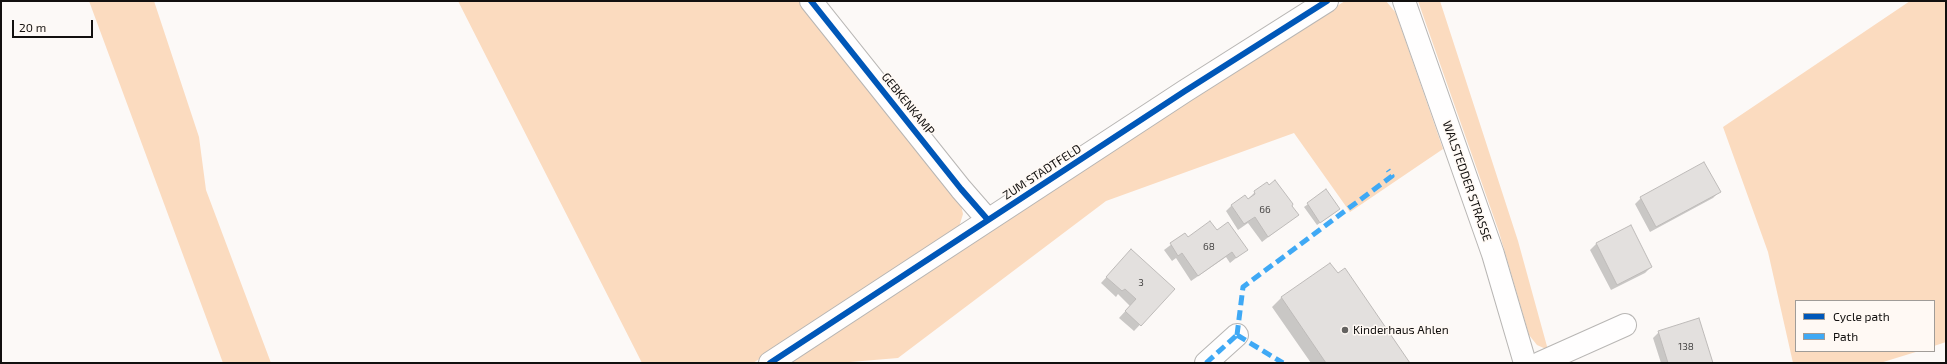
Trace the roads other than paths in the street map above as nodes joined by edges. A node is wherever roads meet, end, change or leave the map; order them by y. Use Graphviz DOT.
graph roads {
  1 [pos="811,1"];
  2 [pos="1327,1"];
  3 [pos="1404,1"];
  4 [pos="988,220"];
  5 [pos="1625,325"];
  6 [pos="1237,335"];
  7 [pos="770,363"];
  8 [pos="1206,363"];
  9 [pos="1525,363"];
  10 [pos="1540,363"];
  1 -- 4 [label="street, GEBKENKAMP"];
  2 -- 4 [label="street, ZUM STADTFELD"];
  3 -- 9 [label="street, WALSTEDDER STRASSE"];
  4 -- 7 [label="street, ZUM STADTFELD"];
  5 -- 10 [label="street"];
  6 -- 8 [label="street"];
}
